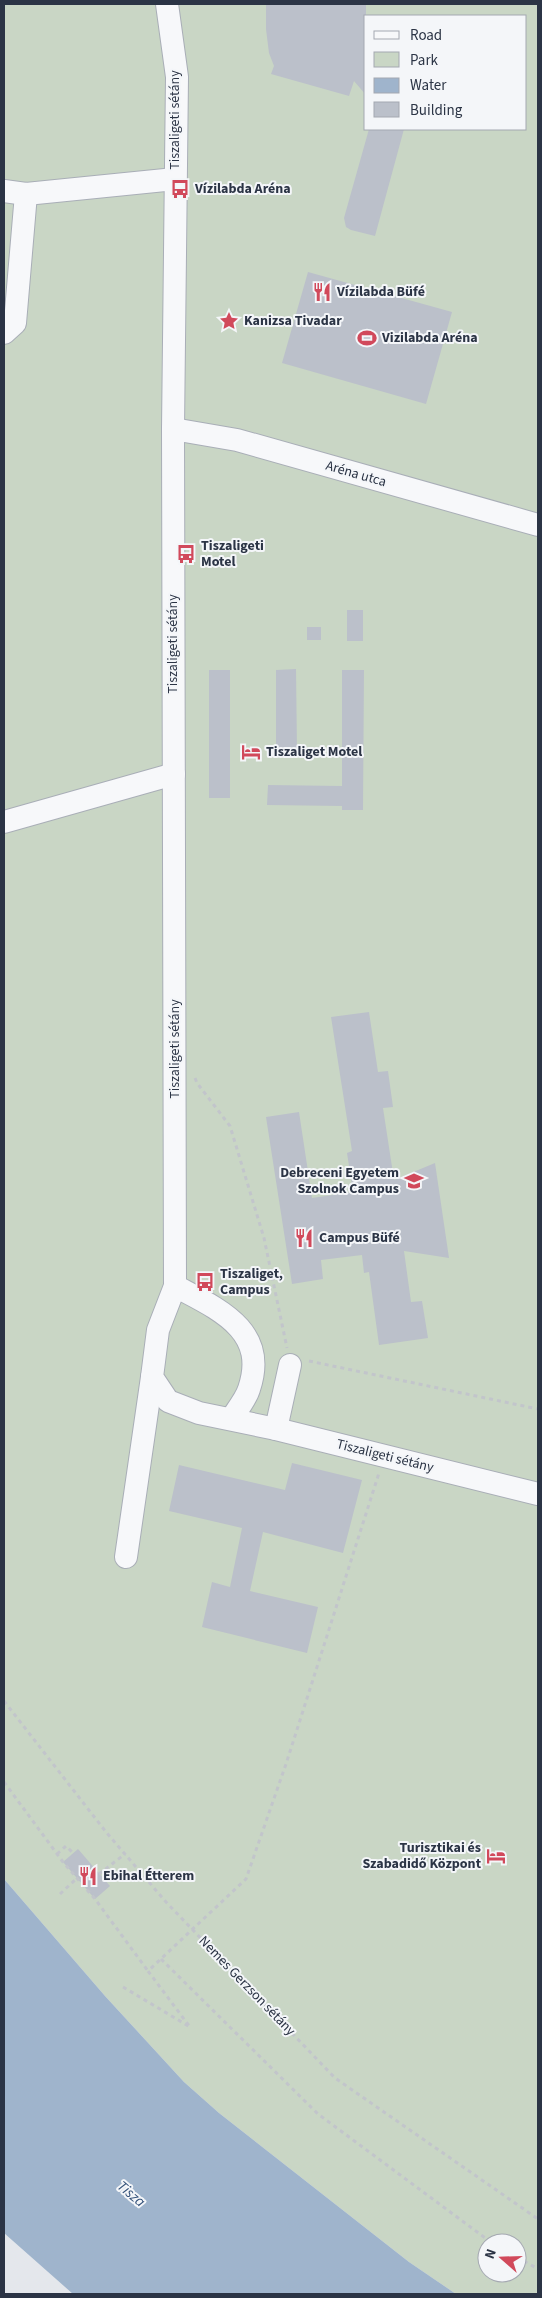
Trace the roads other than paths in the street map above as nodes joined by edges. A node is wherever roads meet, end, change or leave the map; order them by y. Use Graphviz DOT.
graph roads {
  1 [pos="167,4"];
  2 [pos="175,179"];
  3 [pos="4,191"];
  4 [pos="26,194"];
  5 [pos="4,333"];
  6 [pos="173,429"];
  7 [pos="538,525"];
  8 [pos="174,774"];
  9 [pos="4,822"];
  10 [pos="176,1286"];
  11 [pos="289,1361"];
  12 [pos="152,1377"];
  13 [pos="231,1419"];
  14 [pos="276,1429"];
  15 [pos="538,1494"];
  16 [pos="126,1557"];
  1 -- 2 [label="street, Tiszaligeti sétány"];
  2 -- 4 [label="street"];
  2 -- 6 [label="street, Tiszaligeti sétány"];
  3 -- 4 [label="street"];
  4 -- 5 [label="street"];
  6 -- 7 [label="street, Aréna utca"];
  6 -- 8 [label="street, Tiszaligeti sétány"];
  8 -- 9 [label="street"];
  8 -- 10 [label="street, Tiszaligeti sétány"];
  10 -- 12 [label="street, Tiszaligeti sétány"];
  10 -- 13 [label="street"];
  11 -- 14 [label="street"];
  12 -- 13 [label="street, Tiszaligeti sétány"];
  12 -- 16 [label="street, Tiszaligeti sétány"];
  13 -- 14 [label="street, Tiszaligeti sétány"];
  14 -- 15 [label="street, Tiszaligeti sétány"];
}
